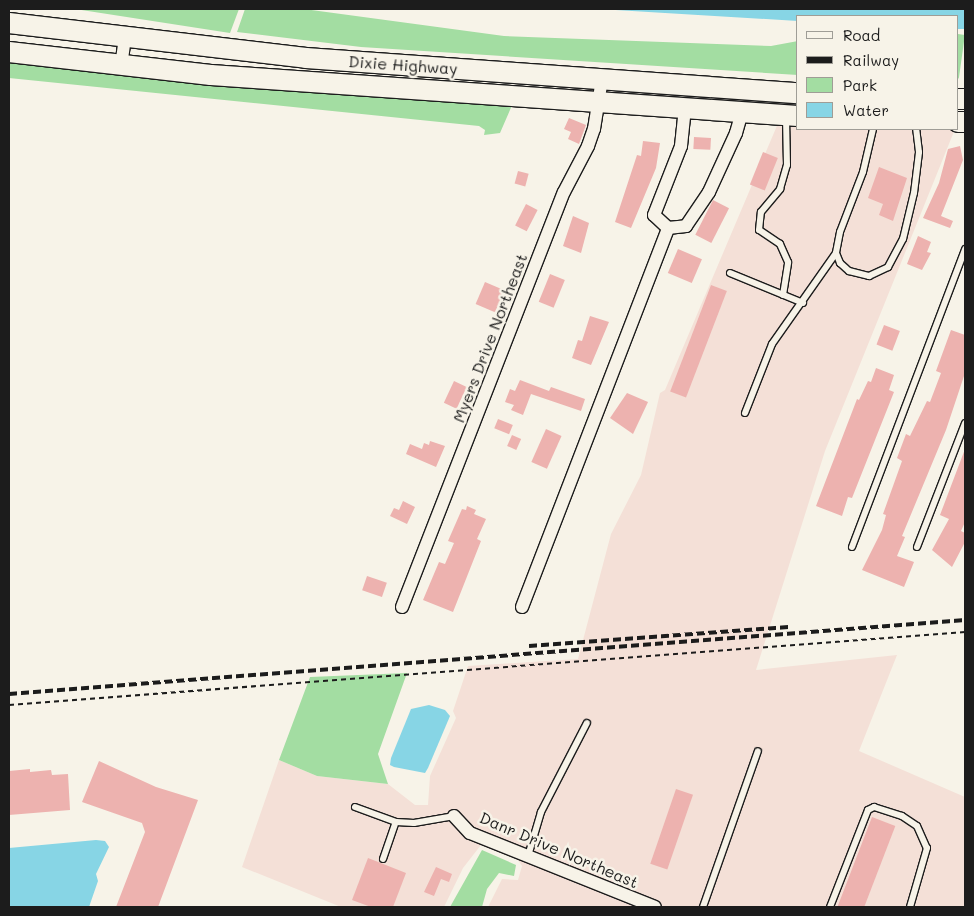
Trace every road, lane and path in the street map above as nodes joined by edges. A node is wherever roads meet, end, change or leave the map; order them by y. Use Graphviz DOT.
graph roads {
  1 [pos="9,23"];
  2 [pos="125,36"];
  3 [pos="9,52"];
  4 [pos="121,66"];
  5 [pos="602,80"];
  6 [pos="796,93"];
  7 [pos="599,103"];
  8 [pos="685,109"];
  9 [pos="742,112"];
  10 [pos="792,116"];
  11 [pos="873,130"];
  12 [pos="916,130"];
  13 [pos="668,228"];
  14 [pos="965,249"];
  15 [pos="836,253"];
  16 [pos="730,273"];
  17 [pos="783,295"];
  18 [pos="803,303"];
  19 [pos="745,413"];
  20 [pos="965,423"];
  21 [pos="852,547"];
  22 [pos="917,547"];
  23 [pos="522,607"];
  24 [pos="402,608"];
  25 [pos="965,632"];
  26 [pos="9,705"];
  27 [pos="587,723"];
  28 [pos="758,751"];
  29 [pos="355,807"];
  30 [pos="454,816"];
  31 [pos="396,822"];
  32 [pos="528,856"];
  33 [pos="383,859"];
  34 [pos="655,907"];
  35 [pos="703,907"];
  36 [pos="830,907"];
  37 [pos="910,907"];
  1 -- 2 [label="main road, Dixie Highway"];
  2 -- 4 [label="street"];
  2 -- 5 [label="main road, Dixie Highway"];
  3 -- 4 [label="main road, Dixie Highway"];
  4 -- 7 [label="main road, Dixie Highway"];
  5 -- 6 [label="main road, Dixie Highway"];
  5 -- 7 [label="street, Myers Drive Northeast"];
  7 -- 8 [label="main road, Dixie Highway"];
  7 -- 24 [label="street, Myers Drive Northeast"];
  8 -- 9 [label="main road, Dixie Highway"];
  8 -- 13 [label="street"];
  9 -- 10 [label="main road, Dixie Highway"];
  9 -- 13 [label="street"];
  10 -- 17 [label="lane"];
  11 -- 15 [label="lane"];
  12 -- 15 [label="lane"];
  13 -- 23 [label="street"];
  14 -- 21 [label="lane"];
  15 -- 18 [label="lane"];
  16 -- 17 [label="lane"];
  17 -- 18 [label="lane"];
  18 -- 19 [label="lane"];
  20 -- 22 [label="lane"];
  25 -- 26 [label="path"];
  27 -- 32 [label="lane"];
  28 -- 35 [label="lane"];
  29 -- 31 [label="lane"];
  30 -- 31 [label="lane"];
  30 -- 32 [label="street, Danr Drive Northeast"];
  31 -- 33 [label="lane"];
  32 -- 34 [label="street, Danr Drive Northeast"];
  36 -- 37 [label="lane"];
}
